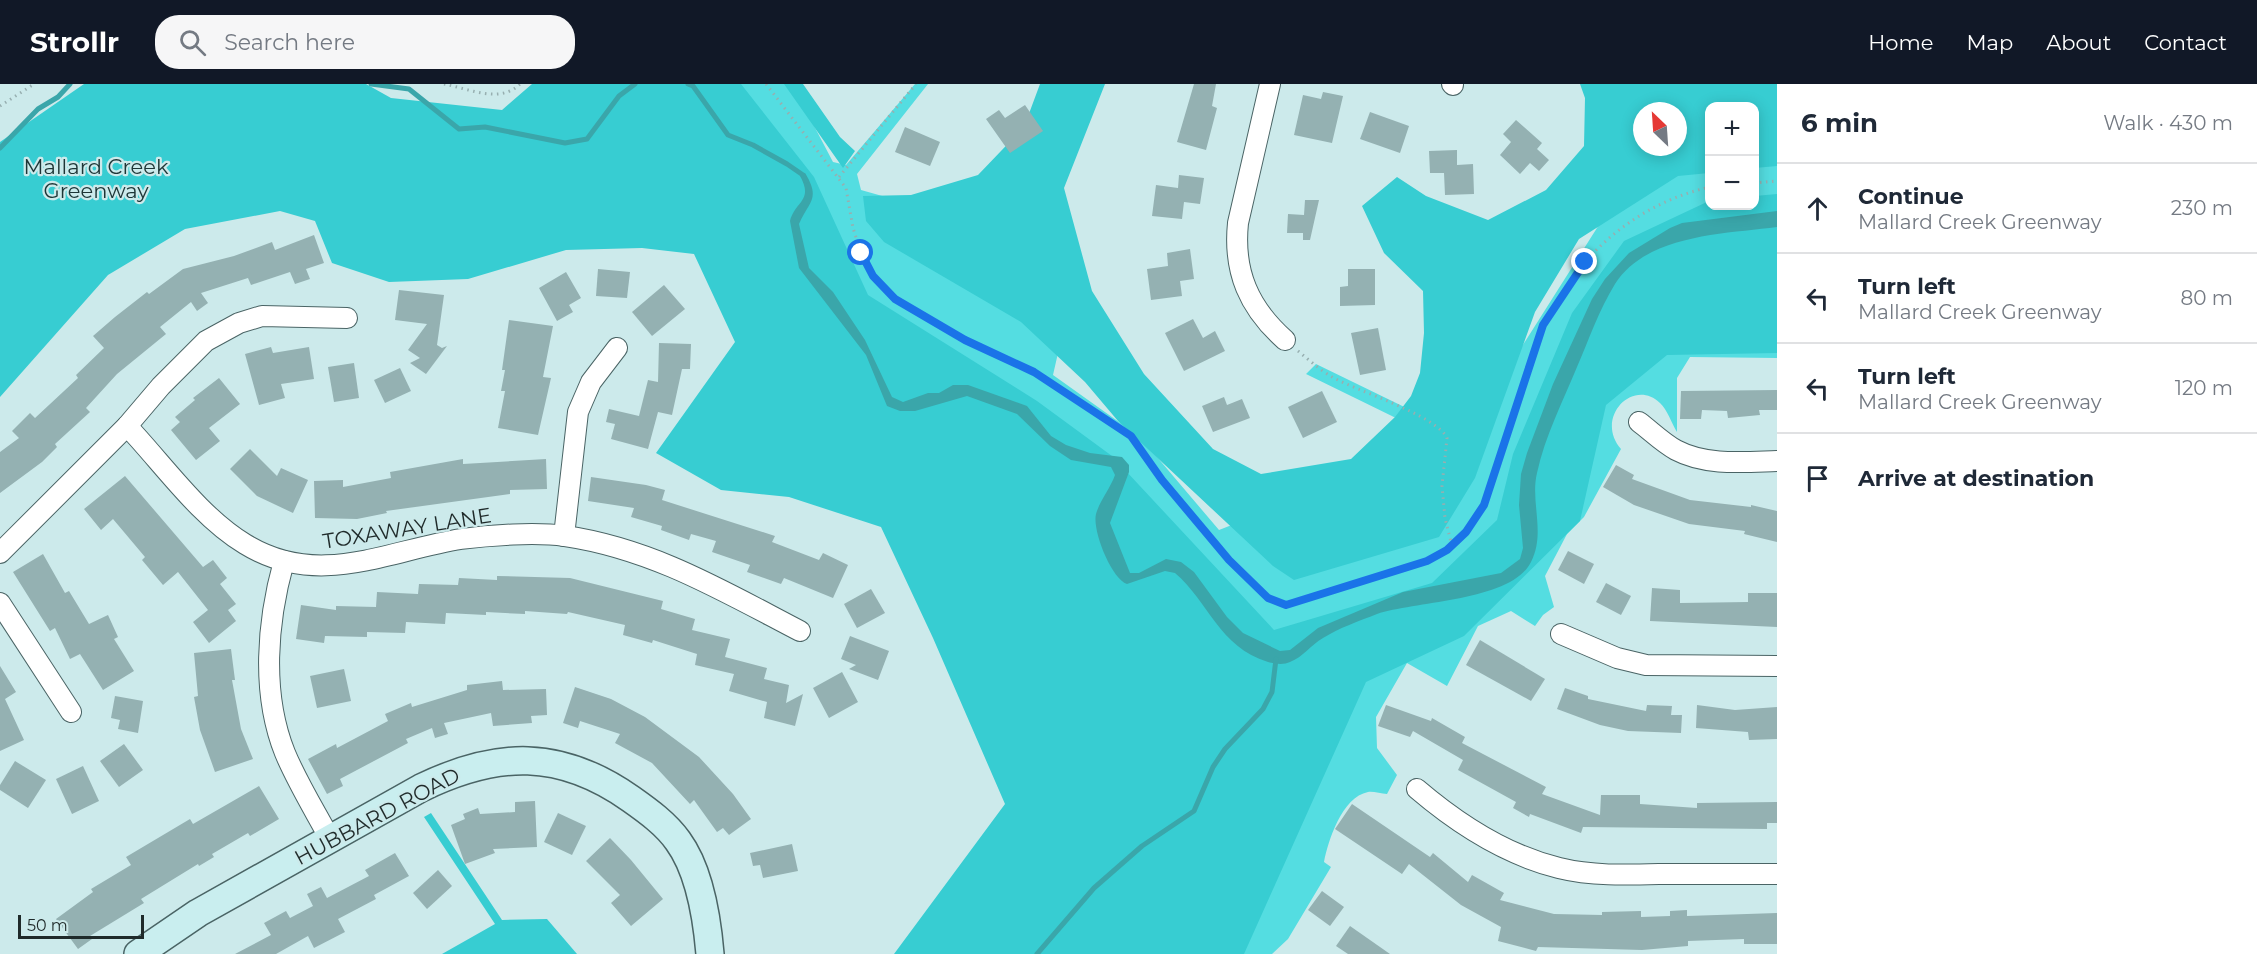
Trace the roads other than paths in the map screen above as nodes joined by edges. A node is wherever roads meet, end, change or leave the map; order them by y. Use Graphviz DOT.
graph roads {
  1 [pos="1269,84"];
  2 [pos="347,318"];
  3 [pos="1285,340"];
  4 [pos="617,348"];
  5 [pos="1639,422"];
  6 [pos="127,426"];
  7 [pos="1777,462"];
  8 [pos="564,536"];
  9 [pos="0,553"];
  10 [pos="284,561"];
  11 [pos="0,603"];
  12 [pos="800,631"];
  13 [pos="1561,634"];
  14 [pos="1777,666"];
  15 [pos="71,712"];
  16 [pos="1417,789"];
  17 [pos="330,839"];
  18 [pos="1777,874"];
  19 [pos="138,954"];
  20 [pos="710,954"];
  1 -- 3 [label="street"];
  2 -- 6 [label="street"];
  4 -- 8 [label="street"];
  5 -- 7 [label="street"];
  6 -- 9 [label="street"];
  6 -- 10 [label="street, TOXAWAY LANE"];
  8 -- 10 [label="street, TOXAWAY LANE"];
  8 -- 12 [label="street, TOXAWAY LANE"];
  10 -- 17 [label="street"];
  11 -- 15 [label="street"];
  13 -- 14 [label="street"];
  16 -- 18 [label="street"];
  17 -- 19 [label="main road, HUBBARD ROAD"];
  17 -- 20 [label="main road, HUBBARD ROAD"];
}
